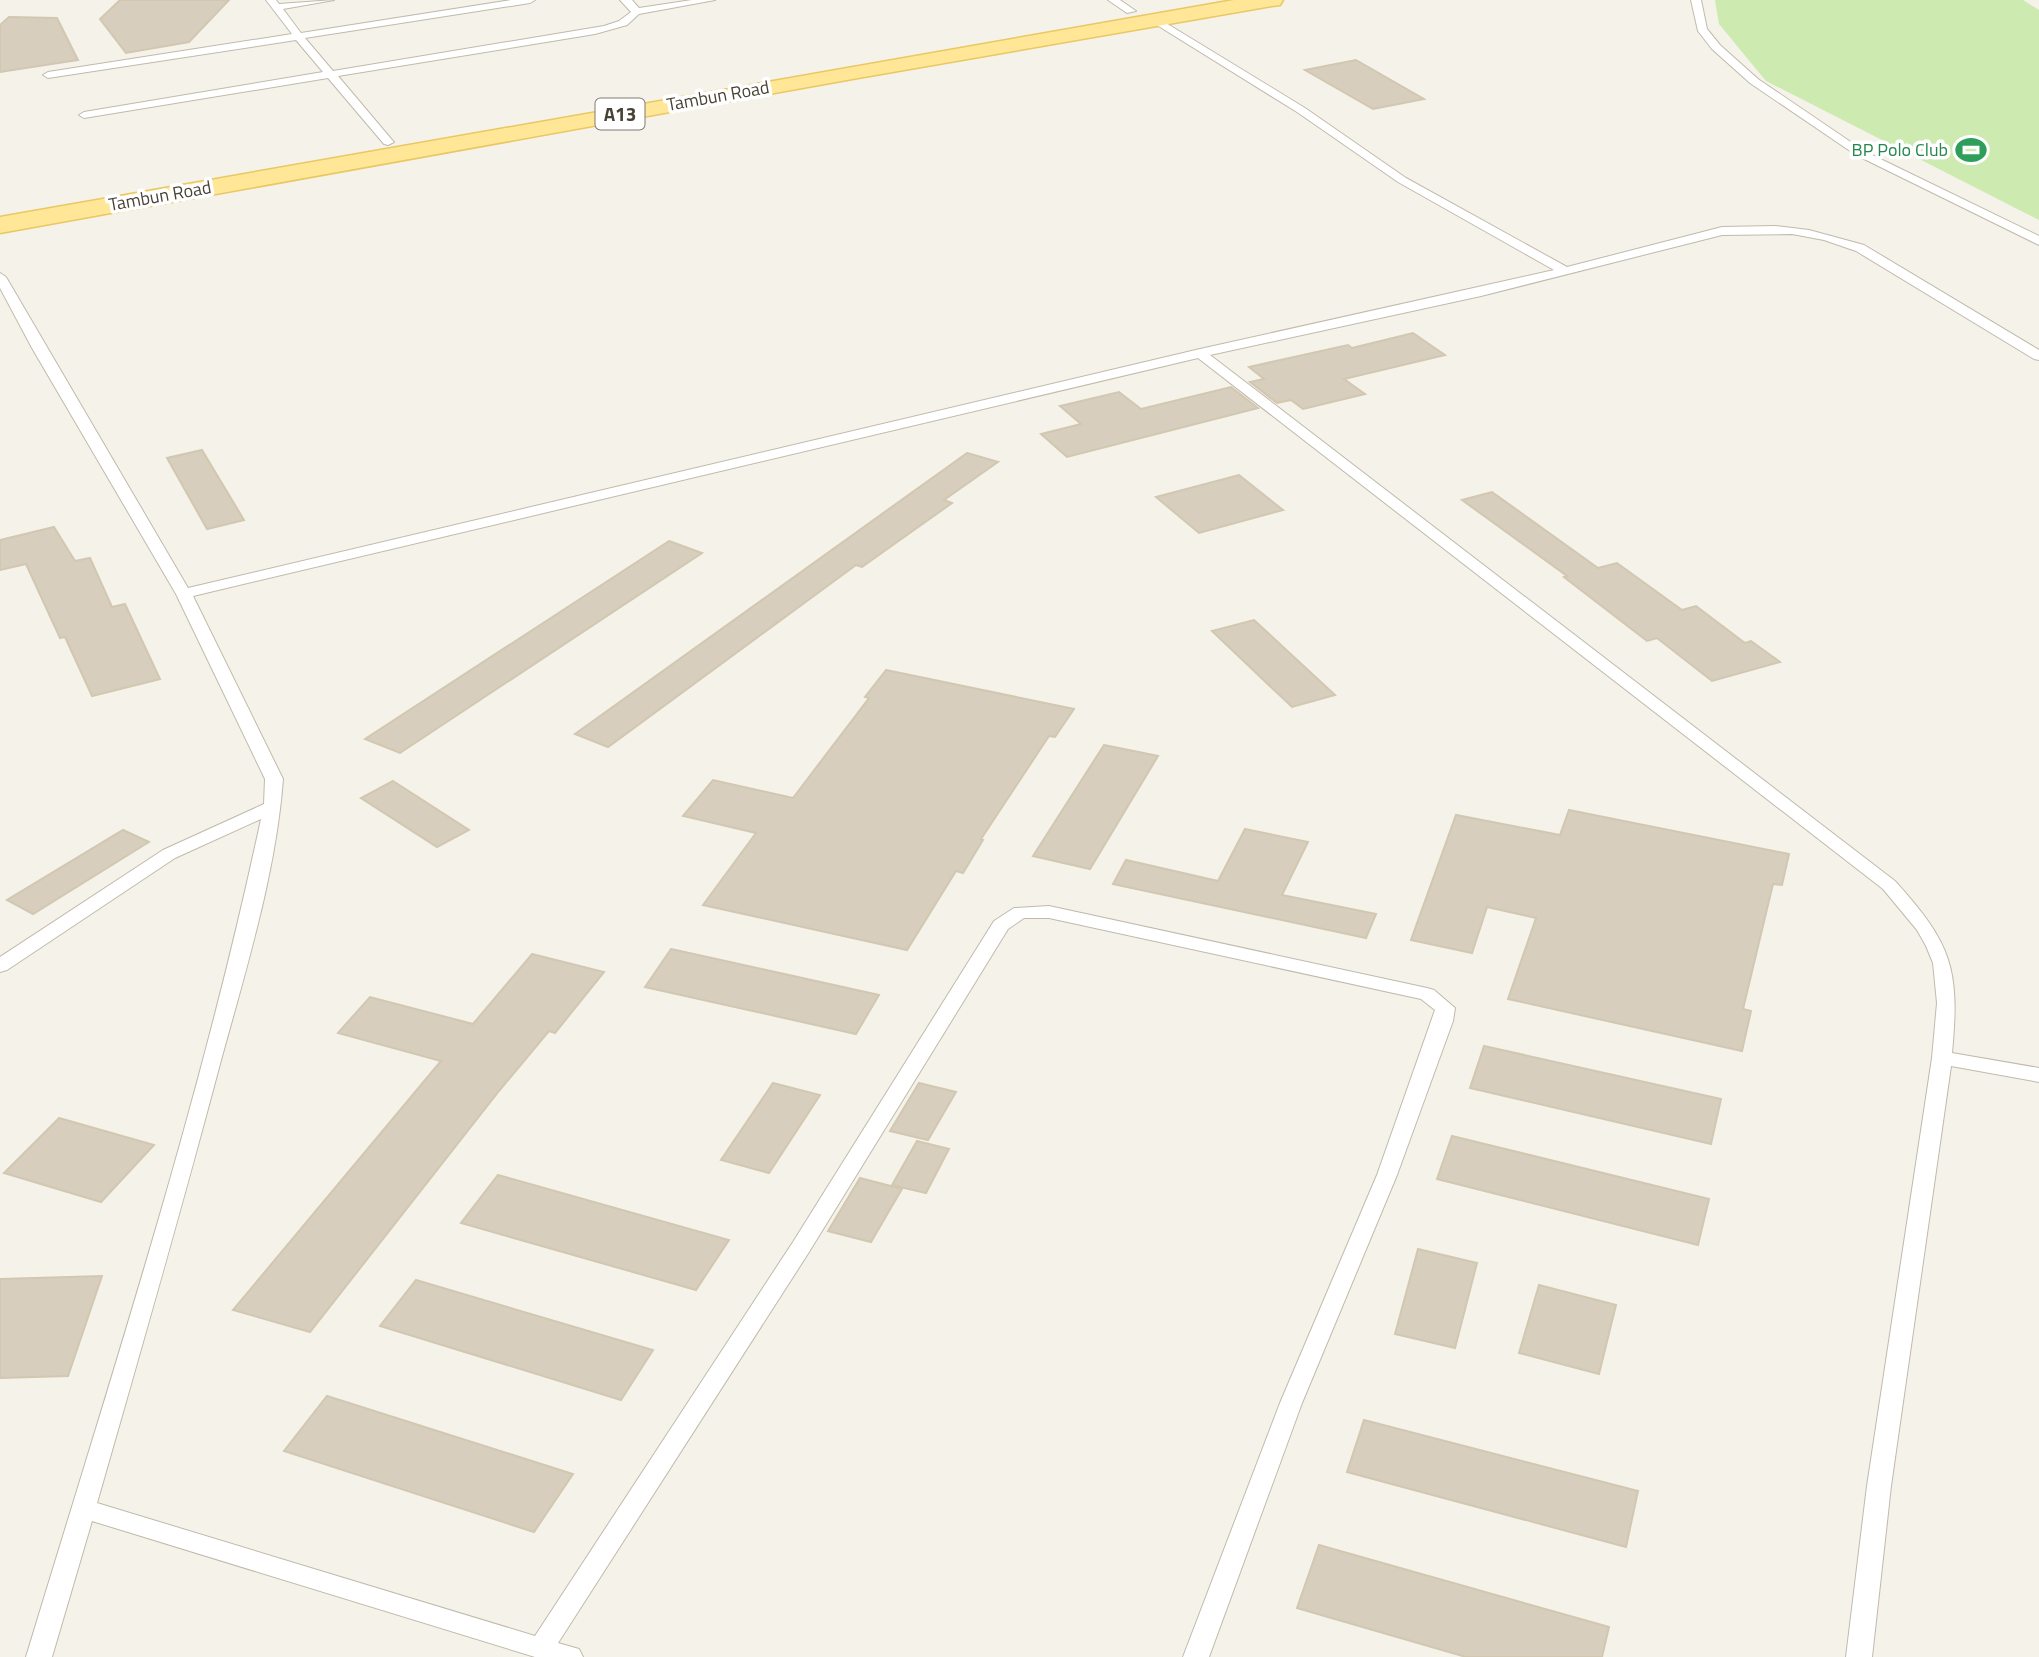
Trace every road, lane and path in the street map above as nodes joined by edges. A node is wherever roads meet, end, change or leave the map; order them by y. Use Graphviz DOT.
graph roads {
  1 [pos="329,0"];
  2 [pos="530,0"];
  3 [pos="625,0"];
  4 [pos="710,0"];
  5 [pos="1194,0"];
  6 [pos="1272,0"];
  7 [pos="1696,0"];
  8 [pos="1249,3"];
  9 [pos="275,4"];
  10 [pos="1122,6"];
  11 [pos="636,12"];
  12 [pos="1156,20"];
  13 [pos="299,37"];
  14 [pos="331,74"];
  15 [pos="48,75"];
  16 [pos="84,115"];
  17 [pos="388,142"];
  18 [pos="0,205"];
  19 [pos="0,225"];
  20 [pos="2039,241"];
  21 [pos="1564,270"];
  22 [pos="0,277"];
  23 [pos="1200,353"];
  24 [pos="2039,356"];
  25 [pos="184,594"];
  26 [pos="272,807"];
  27 [pos="0,966"];
  28 [pos="1942,1058"];
  29 [pos="2039,1074"];
  30 [pos="84,1509"];
  31 [pos="541,1648"];
  32 [pos="39,1657"];
  33 [pos="570,1657"];
  34 [pos="1196,1657"];
  35 [pos="1859,1657"];
  1 -- 9 [label="lane"];
  2 -- 13 [label="lane"];
  3 -- 11 [label="lane"];
  4 -- 11 [label="lane"];
  5 -- 10 [label="main road, Tambun Road / A13"];
  6 -- 8 [label="main road, Tambun Road / A13"];
  7 -- 20 [label="lane"];
  8 -- 12 [label="main road, Tambun Road / A13"];
  9 -- 13 [label="lane"];
  10 -- 17 [label="main road, Tambun Road / A13"];
  11 -- 14 [label="lane"];
  12 -- 19 [label="main road, Tambun Road / A13"];
  12 -- 21 [label="lane"];
  13 -- 14 [label="lane"];
  13 -- 15 [label="lane"];
  14 -- 16 [label="lane"];
  14 -- 17 [label="lane"];
  17 -- 18 [label="main road, Tambun Road / A13"];
  21 -- 23 [label="lane"];
  21 -- 24 [label="lane"];
  22 -- 25 [label="lane"];
  23 -- 25 [label="lane"];
  23 -- 28 [label="lane"];
  25 -- 26 [label="lane"];
  26 -- 27 [label="lane"];
  26 -- 30 [label="lane"];
  28 -- 29 [label="lane"];
  28 -- 35 [label="lane"];
  30 -- 31 [label="lane"];
  30 -- 32 [label="lane"];
  31 -- 33 [label="lane"];
  31 -- 34 [label="lane"];
}
